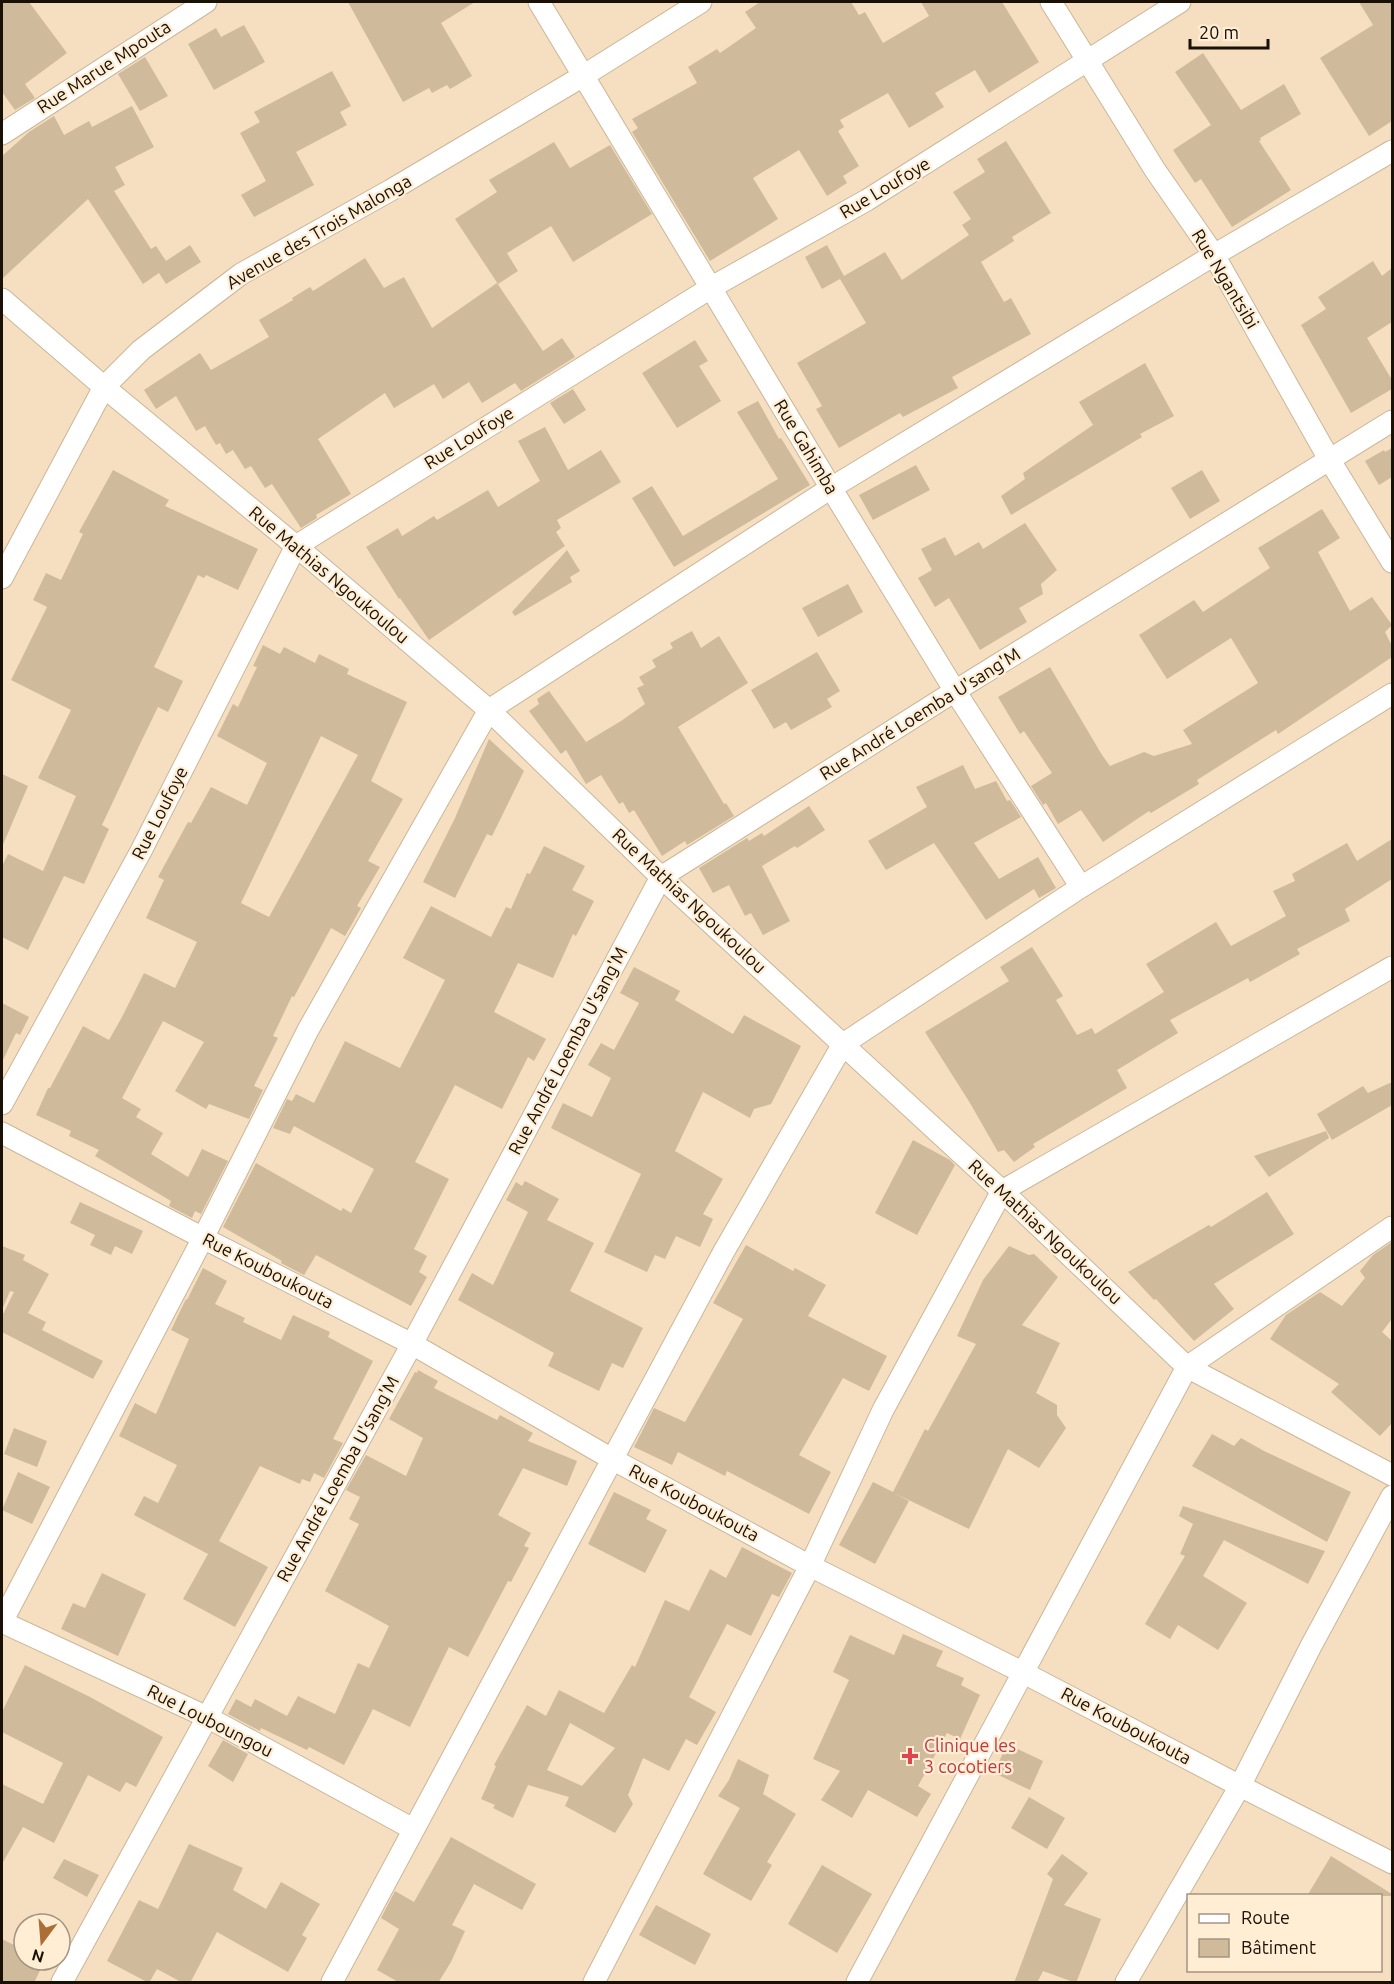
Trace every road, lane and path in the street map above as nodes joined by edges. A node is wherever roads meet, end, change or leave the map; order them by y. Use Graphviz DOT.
graph roads {
  1 [pos="207,2"];
  2 [pos="539,2"];
  3 [pos="701,2"];
  4 [pos="1051,2"];
  5 [pos="1180,2"];
  6 [pos="1087,61"];
  7 [pos="583,76"];
  8 [pos="2,134"];
  9 [pos="1392,151"];
  10 [pos="1214,255"];
  11 [pos="712,287"];
  12 [pos="2,299"];
  13 [pos="104,387"];
  14 [pos="1392,421"];
  15 [pos="1329,459"];
  16 [pos="831,488"];
  17 [pos="296,546"];
  18 [pos="1392,561"];
  19 [pos="2,578"];
  20 [pos="955,691"];
  21 [pos="1392,694"];
  22 [pos="489,710"];
  23 [pos="661,878"];
  24 [pos="1081,887"];
  25 [pos="1392,967"];
  26 [pos="843,1044"];
  27 [pos="2,1104"];
  28 [pos="2,1133"];
  29 [pos="1002,1191"];
  30 [pos="1392,1227"];
  31 [pos="203,1238"];
  32 [pos="412,1344"];
  33 [pos="1187,1367"];
  34 [pos="612,1459"];
  35 [pos="1392,1475"];
  36 [pos="1392,1496"];
  37 [pos="810,1566"];
  38 [pos="2,1622"];
  39 [pos="1024,1673"];
  40 [pos="207,1717"];
  41 [pos="1240,1786"];
  42 [pos="413,1829"];
  43 [pos="1392,1863"];
  44 [pos="62,1983"];
  45 [pos="332,1983"];
  46 [pos="594,1983"];
  47 [pos="857,1983"];
  48 [pos="1126,1983"];
  1 -- 8 [label="street, Rue Marue Mpouta"];
  2 -- 7 [label="street, Rue Gahimba"];
  3 -- 7 [label="street, Avenue des Trois Malonga"];
  4 -- 6 [label="street, Rue Ngantsibi"];
  5 -- 6 [label="street, Rue Loufoye"];
  6 -- 10 [label="street, Rue Ngantsibi"];
  6 -- 11 [label="street, Rue Loufoye"];
  7 -- 11 [label="street, Rue Gahimba"];
  7 -- 13 [label="street, Avenue des Trois Malonga"];
  9 -- 10 [label="street"];
  10 -- 15 [label="street, Rue Ngantsibi"];
  10 -- 16 [label="street"];
  11 -- 16 [label="street, Rue Gahimba"];
  11 -- 17 [label="street, Rue Loufoye"];
  12 -- 13 [label="street, Rue Mathias Ngoukoulou"];
  13 -- 17 [label="street, Rue Mathias Ngoukoulou"];
  13 -- 19 [label="street, Avenue des Trois Malonga"];
  14 -- 15 [label="street, Rue André Loemba U'sang'M"];
  15 -- 18 [label="street, Rue Ngantsibi"];
  15 -- 20 [label="street, Rue André Loemba U'sang'M"];
  16 -- 20 [label="street, Rue Gahimba"];
  16 -- 22 [label="street"];
  17 -- 22 [label="street, Rue Mathias Ngoukoulou"];
  17 -- 27 [label="street, Rue Loufoye"];
  20 -- 23 [label="street, Rue André Loemba U'sang'M"];
  20 -- 24 [label="street, Rue Gahimba"];
  21 -- 24 [label="street"];
  22 -- 23 [label="street, Rue Mathias Ngoukoulou"];
  22 -- 31 [label="street"];
  23 -- 26 [label="street, Rue Mathias Ngoukoulou"];
  23 -- 32 [label="street, Rue André Loemba U'sang'M"];
  24 -- 26 [label="street"];
  25 -- 29 [label="street"];
  26 -- 29 [label="street, Rue Mathias Ngoukoulou"];
  26 -- 34 [label="street"];
  28 -- 31 [label="street, Rue Kouboukouta"];
  29 -- 33 [label="street, Rue Mathias Ngoukoulou"];
  29 -- 37 [label="street"];
  30 -- 33 [label="street"];
  31 -- 32 [label="street, Rue Kouboukouta"];
  31 -- 38 [label="street"];
  32 -- 34 [label="street, Rue Kouboukouta"];
  32 -- 40 [label="street, Rue André Loemba U'sang'M"];
  33 -- 35 [label="street, Rue Mathias Ngoukoulou"];
  33 -- 39 [label="street"];
  34 -- 37 [label="street, Rue Kouboukouta"];
  34 -- 42 [label="street"];
  36 -- 41 [label="street"];
  37 -- 39 [label="street, Rue Kouboukouta"];
  37 -- 46 [label="street"];
  38 -- 40 [label="street, Rue Louboungou"];
  39 -- 41 [label="street, Rue Kouboukouta"];
  39 -- 47 [label="street"];
  40 -- 42 [label="street, Rue Louboungou"];
  40 -- 44 [label="street, Rue André Loemba U'sang'M"];
  41 -- 43 [label="street, Rue Kouboukouta"];
  41 -- 48 [label="street"];
  42 -- 45 [label="street"];
}
